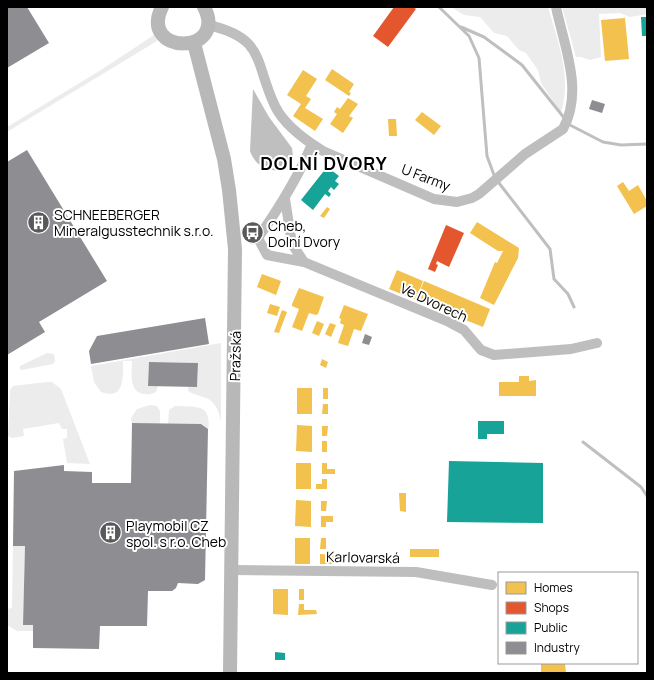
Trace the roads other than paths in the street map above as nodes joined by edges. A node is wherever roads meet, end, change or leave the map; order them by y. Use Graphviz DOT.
graph roads {
  1 [pos="162,7"];
  2 [pos="204,7"];
  3 [pos="556,7"];
  4 [pos="208,25"];
  5 [pos="194,43"];
  6 [pos="312,144"];
  7 [pos="285,199"];
  8 [pos="304,262"];
  9 [pos="598,343"];
  10 [pos="232,570"];
  11 [pos="492,585"];
  12 [pos="230,673"];
  1 -- 5 [label="main road"];
  2 -- 4 [label="main road"];
  3 -- 6 [label="street, U Farmy"];
  4 -- 5 [label="main road"];
  4 -- 6 [label="street, U Farmy"];
  5 -- 10 [label="main road, Pražská"];
  6 -- 7 [label="street, Ve Dvorech"];
  7 -- 8 [label="street"];
  7 -- 8 [label="street, Ve Dvorech"];
  8 -- 9 [label="street, Ve Dvorech"];
  10 -- 11 [label="street, Karlovarská"];
  10 -- 12 [label="main road, Pražská"];
}
